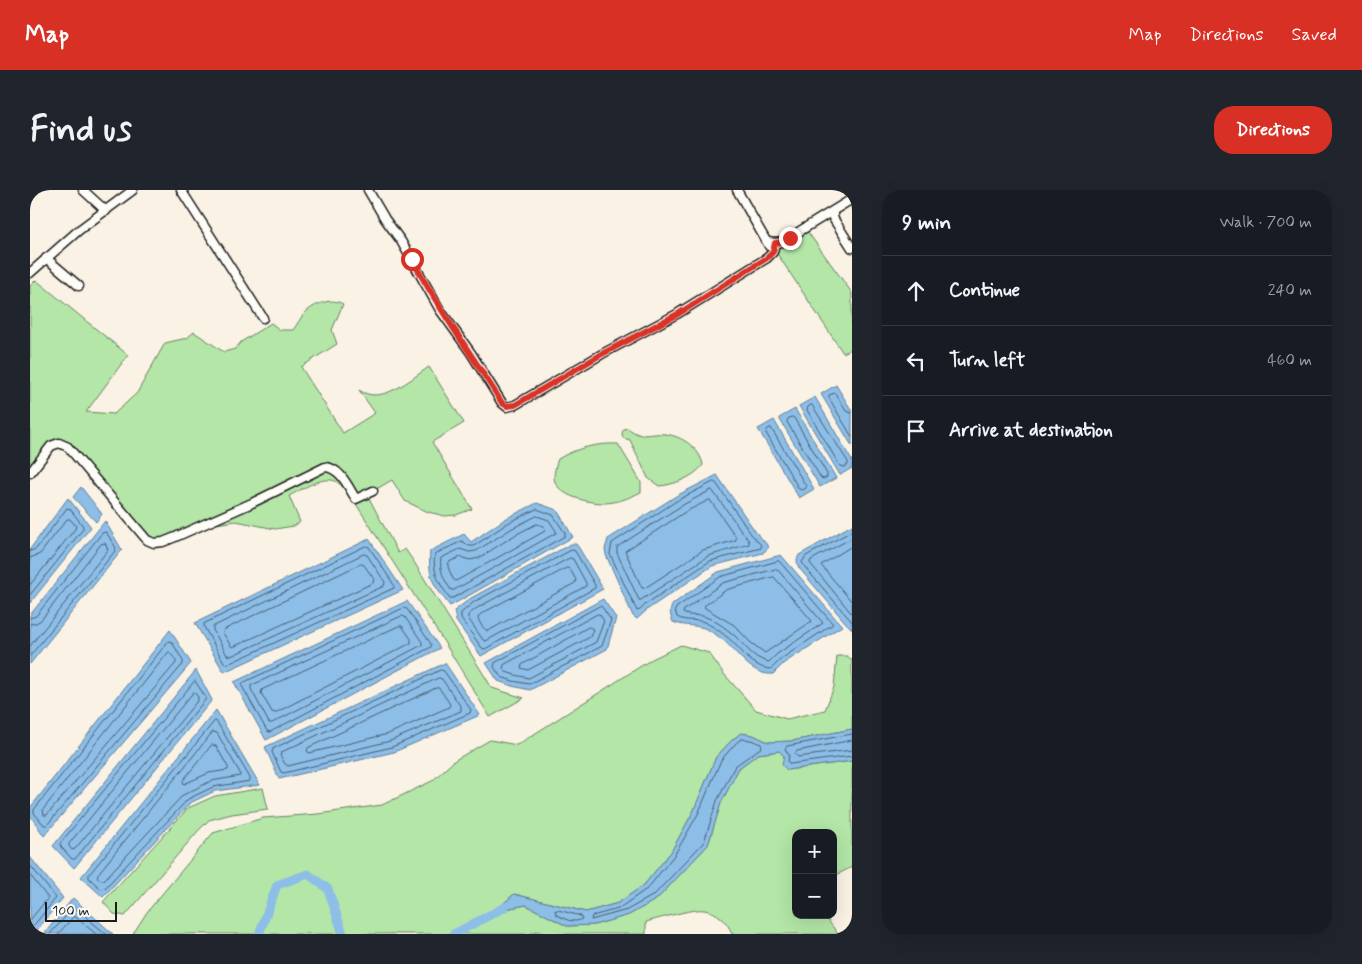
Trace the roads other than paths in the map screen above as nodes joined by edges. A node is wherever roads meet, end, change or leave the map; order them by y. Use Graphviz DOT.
graph roads {
  1 [pos="83,190"];
  2 [pos="133,190"];
  3 [pos="181,190"];
  4 [pos="368,190"];
  5 [pos="736,190"];
  6 [pos="852,199"];
  7 [pos="106,211"];
  8 [pos="833,215"];
  9 [pos="772,246"];
  10 [pos="852,248"];
  11 [pos="46,258"];
  12 [pos="30,273"];
  13 [pos="79,286"];
  14 [pos="263,318"];
  15 [pos="30,473"];
  16 [pos="373,490"];
  1 -- 7 [label="street"];
  2 -- 7 [label="street"];
  3 -- 14 [label="street"];
  4 -- 9 [label="street"];
  5 -- 9 [label="street"];
  6 -- 8 [label="street"];
  7 -- 11 [label="street"];
  8 -- 9 [label="street"];
  8 -- 10 [label="street"];
  11 -- 12 [label="street"];
  11 -- 13 [label="street"];
  15 -- 16 [label="street"];
}
